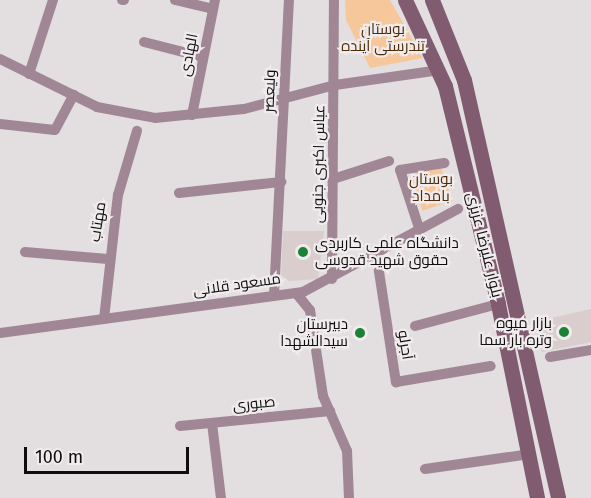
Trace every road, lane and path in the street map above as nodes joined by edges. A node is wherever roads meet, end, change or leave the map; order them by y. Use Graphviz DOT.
graph roads {
  1 [pos="53,0"];
  2 [pos="175,0"];
  3 [pos="289,0"];
  4 [pos="334,0"];
  5 [pos="405,0"];
  6 [pos="432,0"];
  7 [pos="214,5"];
  8 [pos="144,42"];
  9 [pos="203,57"];
  10 [pos="0,59"];
  11 [pos="460,65"];
  12 [pos="440,70"];
  13 [pos="29,74"];
  14 [pos="335,85"];
  15 [pos="74,95"];
  16 [pos="284,99"];
  17 [pos="192,115"];
  18 [pos="0,124"];
  19 [pos="137,132"];
  20 [pos="389,161"];
  21 [pos="444,163"];
  22 [pos="333,179"];
  23 [pos="282,182"];
  24 [pos="179,194"];
  25 [pos="458,209"];
  26 [pos="419,228"];
  27 [pos="25,252"];
  28 [pos="376,252"];
  29 [pos="108,259"];
  30 [pos="332,279"];
  31 [pos="296,293"];
  32 [pos="274,295"];
  33 [pos="498,304"];
  34 [pos="104,319"];
  35 [pos="415,326"];
  36 [pos="0,333"];
  37 [pos="591,350"];
  38 [pos="550,357"];
  39 [pos="491,366"];
  40 [pos="330,411"];
  41 [pos="212,423"];
  42 [pos="180,426"];
  43 [pos="530,454"];
  44 [pos="425,469"];
  45 [pos="220,498"];
  46 [pos="349,498"];
  47 [pos="537,498"];
  48 [pos="558,498"];
  1 -- 13 [label="street"];
  2 -- 7 [label="street"];
  3 -- 16 [label="street, ولیعصر"];
  4 -- 14 [label="street, عباس اکبری جنوبی"];
  5 -- 12 [label="main road, بلوار علیرضا عزیزی"];
  6 -- 11 [label="main road, بلوار علیرضا عزیزی"];
  7 -- 9 [label="street, الهادی"];
  8 -- 9 [label="street"];
  9 -- 17 [label="street, الهادی"];
  10 -- 13 [label="street"];
  11 -- 12 [label="main road"];
  11 -- 48 [label="main road, بلوار علیرضا عزیزی"];
  12 -- 14 [label="street"];
  12 -- 33 [label="main road, بلوار علیرضا عزیزی"];
  13 -- 15 [label="street"];
  14 -- 16 [label="street"];
  14 -- 22 [label="street, عباس اکبری جنوبی"];
  15 -- 17 [label="street"];
  15 -- 18 [label="street"];
  16 -- 17 [label="street"];
  16 -- 23 [label="street, ولیعصر"];
  19 -- 29 [label="street, مهتاب"];
  20 -- 22 [label="street"];
  21 -- 26 [label="street"];
  22 -- 30 [label="street, عباس اکبری جنوبی"];
  23 -- 24 [label="street"];
  23 -- 32 [label="street, ولیعصر"];
  25 -- 26 [label="street, مسعود قلانی"];
  26 -- 28 [label="street, مسعود قلانی"];
  27 -- 29 [label="street"];
  28 -- 30 [label="street, مسعود قلانی"];
  28 -- 39 [label="street, آجرلو"];
  29 -- 34 [label="street, مهتاب"];
  30 -- 31 [label="street, مسعود قلانی"];
  31 -- 32 [label="street, مسعود قلانی"];
  31 -- 40 [label="street"];
  32 -- 34 [label="street, مسعود قلانی"];
  33 -- 35 [label="street"];
  33 -- 43 [label="main road, بلوار علیرضا عزیزی"];
  34 -- 36 [label="street, مسعود قلانی"];
  37 -- 38 [label="street"];
  40 -- 41 [label="street, صبوری"];
  40 -- 46 [label="street"];
  41 -- 42 [label="street, صبوری"];
  41 -- 45 [label="street"];
  43 -- 44 [label="street"];
  43 -- 47 [label="main road, بلوار علیرضا عزیزی"];
}
